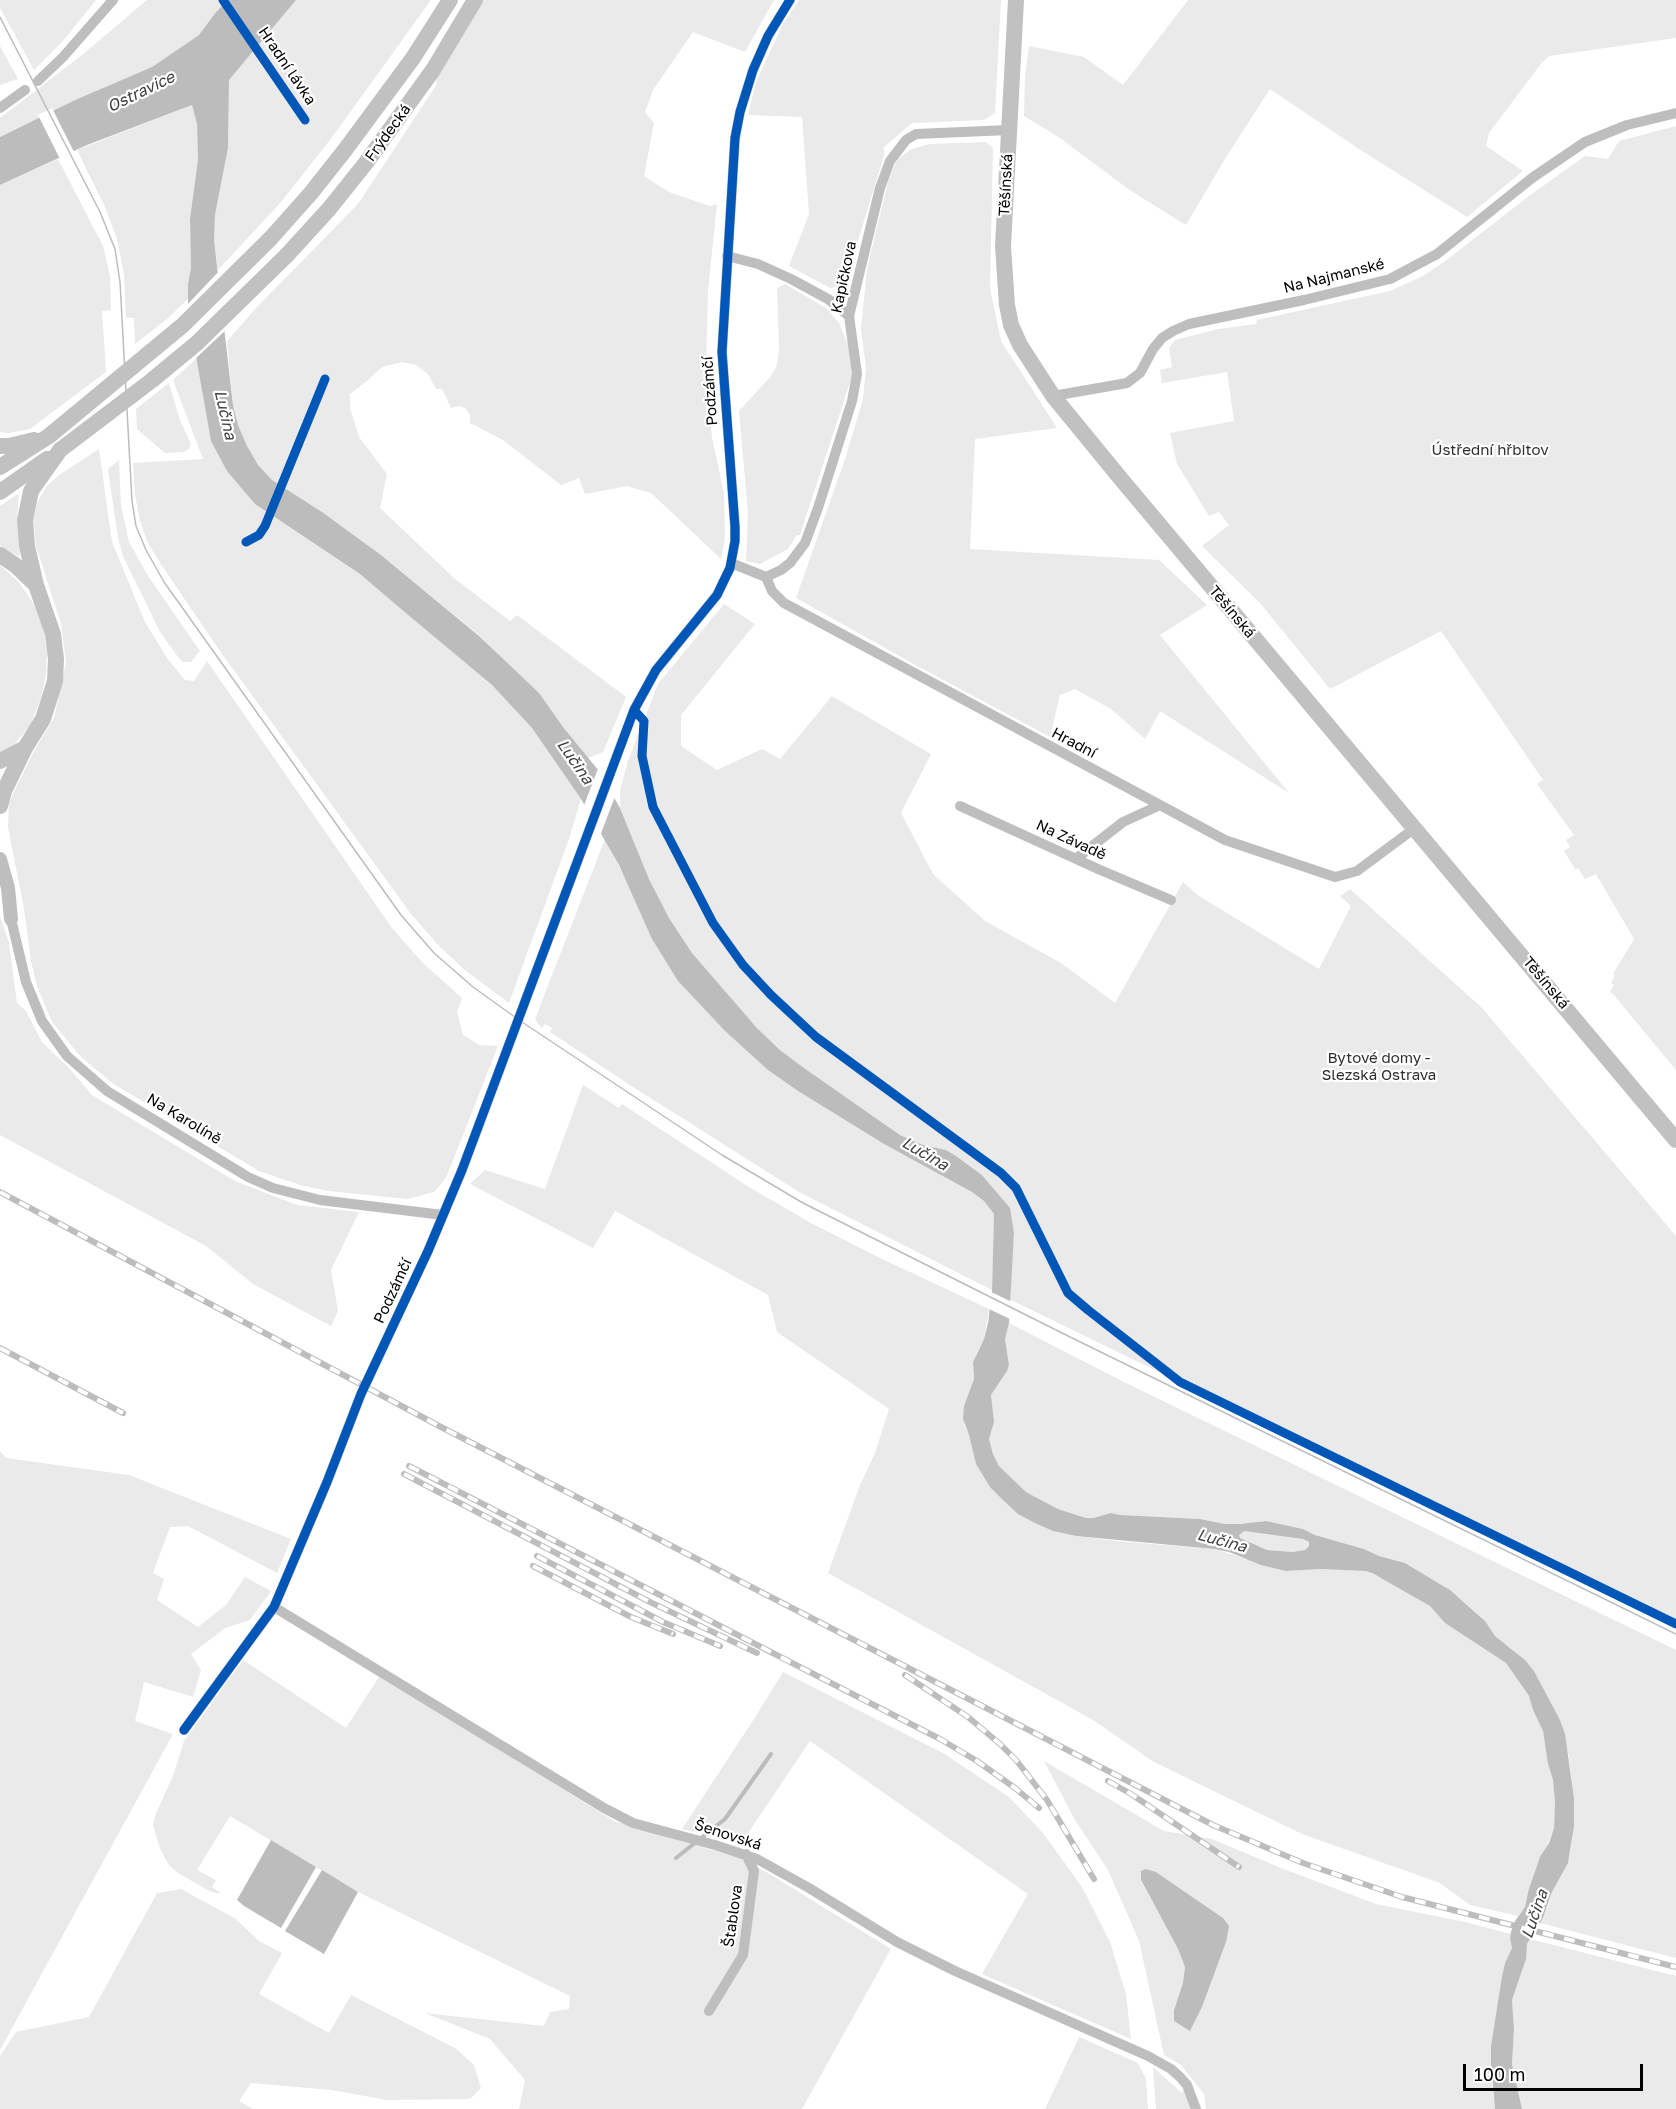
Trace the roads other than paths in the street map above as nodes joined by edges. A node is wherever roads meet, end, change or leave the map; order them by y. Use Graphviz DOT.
graph roads {
  1 [pos="113,0"];
  2 [pos="450,0"];
  3 [pos="475,0"];
  4 [pos="790,0"];
  5 [pos="1016,0"];
  6 [pos="38,81"];
  7 [pos="25,90"];
  8 [pos="0,108"];
  9 [pos="1676,113"];
  10 [pos="1009,130"];
  11 [pos="727,256"];
  12 [pos="849,316"];
  13 [pos="1053,396"];
  14 [pos="49,436"];
  15 [pos="0,446"];
  16 [pos="60,450"];
  17 [pos="0,467"];
  18 [pos="0,492"];
  19 [pos="0,555"];
  20 [pos="732,563"];
  21 [pos="766,578"];
  22 [pos="36,585"];
  23 [pos="24,748"];
  24 [pos="0,761"];
  25 [pos="0,806"];
  26 [pos="960,806"];
  27 [pos="1158,806"];
  28 [pos="1414,828"];
  29 [pos="1077,858"];
  30 [pos="0,859"];
  31 [pos="0,898"];
  32 [pos="1171,900"];
  33 [pos="11,919"];
  34 [pos="1676,1140"];
  35 [pos="443,1215"];
  36 [pos="274,1607"];
  37 [pos="184,1730"];
  38 [pos="746,1854"];
  39 [pos="709,2011"];
  40 [pos="1196,2109"];
  1 -- 6 [label="street"];
  2 -- 14 [label="main road, Frýdecká, bridge"];
  3 -- 16 [label="main road, Frýdecká, bridge"];
  4 -- 11 [label="street, Podzámčí"];
  5 -- 10 [label="main road, Těšínská"];
  7 -- 8 [label="street"];
  9 -- 13 [label="street, Na Najmanské"];
  10 -- 12 [label="street, Kapičkova"];
  10 -- 13 [label="main road, Těšínská"];
  11 -- 12 [label="street"];
  11 -- 20 [label="street, Podzámčí"];
  12 -- 21 [label="street, Kapičkova"];
  13 -- 28 [label="main road, Těšínská"];
  14 -- 15 [label="main road"];
  14 -- 17 [label="main road, Frýdecká"];
  16 -- 18 [label="main road"];
  16 -- 22 [label="main road"];
  19 -- 22 [label="main road"];
  20 -- 21 [label="street"];
  20 -- 35 [label="street, Podzámčí"];
  21 -- 27 [label="street, Hradní"];
  22 -- 23 [label="main road"];
  23 -- 24 [label="main road"];
  23 -- 25 [label="main road"];
  26 -- 29 [label="street, Na Závadě"];
  27 -- 28 [label="street, Hradní"];
  27 -- 29 [label="street"];
  28 -- 34 [label="main road, Těšínská"];
  29 -- 32 [label="street, Na Závadě"];
  30 -- 33 [label="street, Na Karolíně"];
  31 -- 33 [label="street, Na Karolíně"];
  33 -- 35 [label="street, Na Karolíně"];
  35 -- 36 [label="street, Podzámčí"];
  36 -- 37 [label="street, Podzámčí"];
  36 -- 38 [label="street, Šenovská"];
  38 -- 39 [label="street, Štablova"];
  38 -- 40 [label="street, Šenovská"];
}
